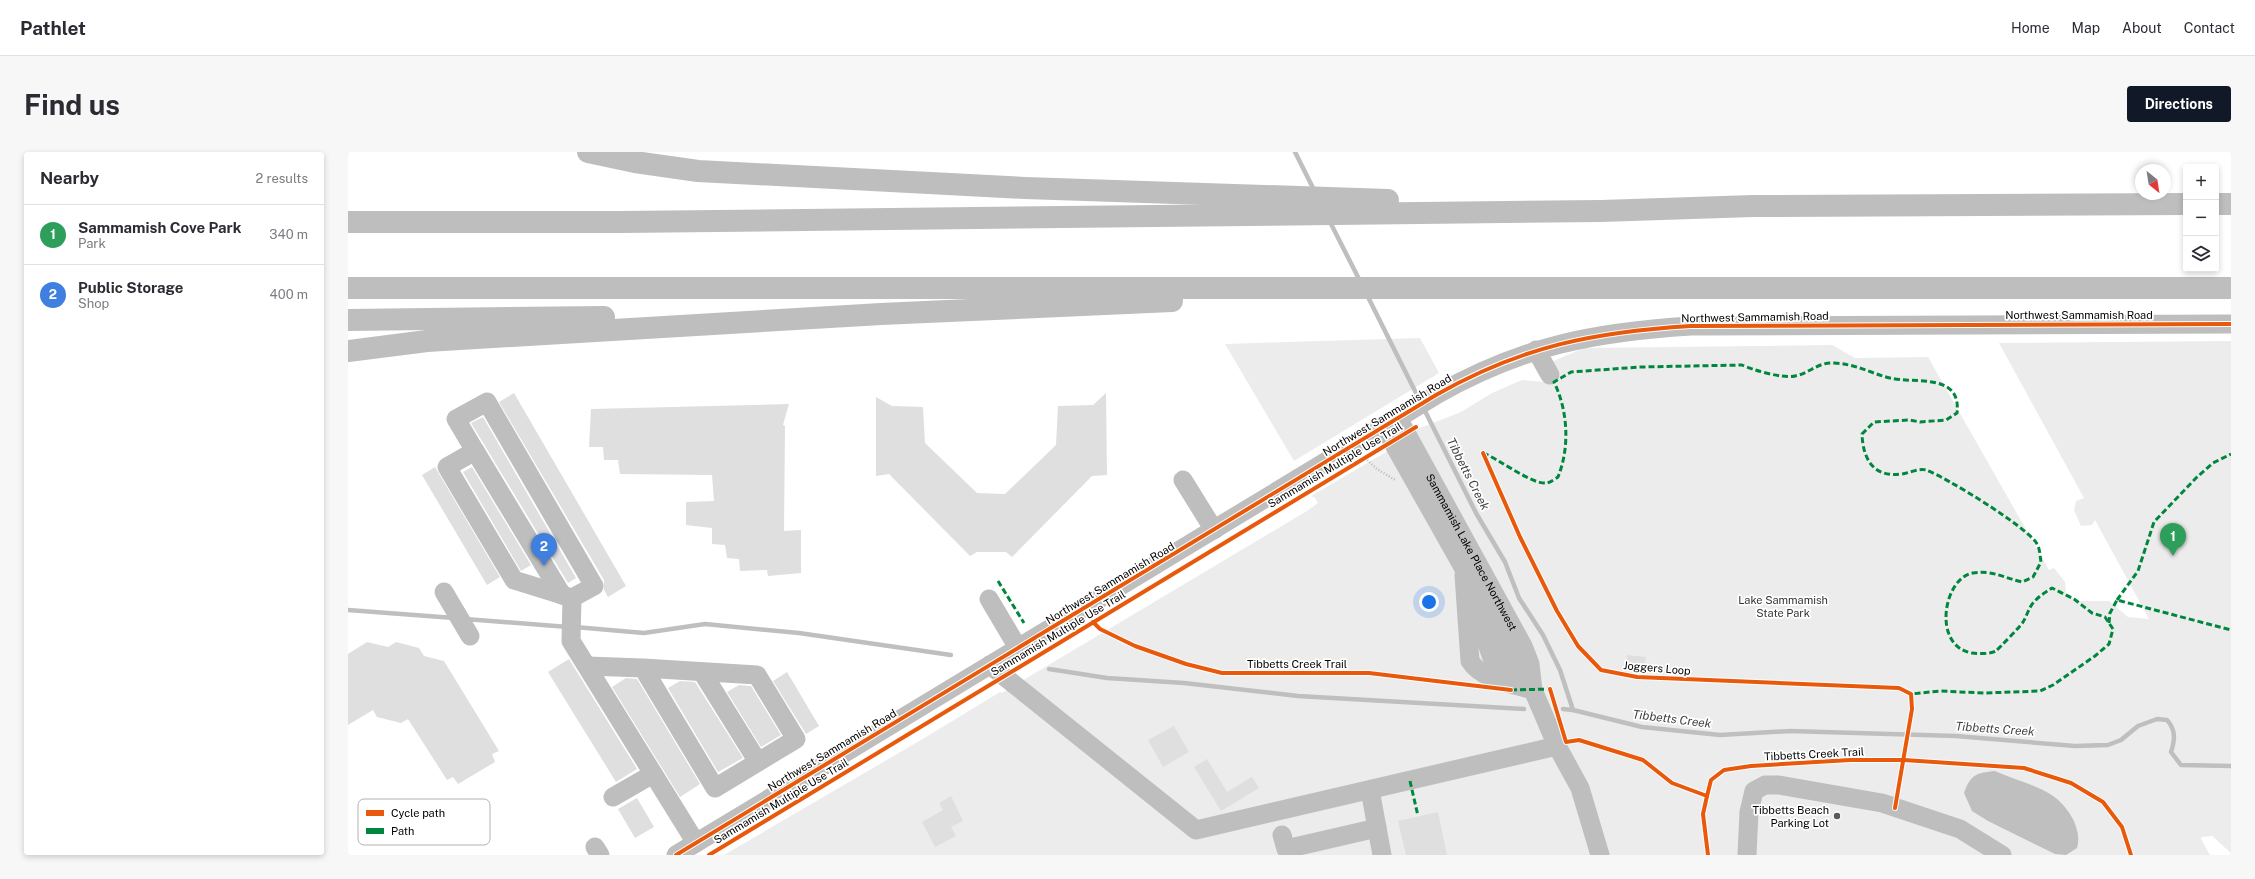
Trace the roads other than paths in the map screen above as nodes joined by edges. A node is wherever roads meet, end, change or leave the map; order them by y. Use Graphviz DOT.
graph roads {
  1 [pos="588,152"];
  2 [pos="2183,204"];
  3 [pos="2219,204"];
  4 [pos="2231,204"];
  5 [pos="1310,205"];
  6 [pos="348,222"];
  7 [pos="1352,287"];
  8 [pos="348,288"];
  9 [pos="2231,288"];
  10 [pos="881,314"];
  11 [pos="348,320"];
  12 [pos="2231,324"];
  13 [pos="1536,350"];
  14 [pos="348,351"];
  15 [pos="1550,375"];
  16 [pos="1397,424"];
  17 [pos="475,451"];
  18 [pos="1183,480"];
  19 [pos="1214,530"];
  20 [pos="1463,566"];
  21 [pos="444,592"];
  22 [pos="989,599"];
  23 [pos="1481,599"];
  24 [pos="569,603"];
  25 [pos="470,636"];
  26 [pos="1018,648"];
  27 [pos="990,665"];
  28 [pos="587,666"];
  29 [pos="643,668"];
  30 [pos="702,672"];
  31 [pos="1504,681"];
  32 [pos="1533,690"];
  33 [pos="1557,746"];
  34 [pos="758,762"];
  35 [pos="653,774"];
  36 [pos="1370,790"];
  37 [pos="612,797"];
  38 [pos="1276,812"];
  39 [pos="1377,828"];
  40 [pos="696,843"];
  41 [pos="676,855"];
  42 [pos="1382,855"];
  43 [pos="1600,855"];
  44 [pos="1747,855"];
  45 [pos="2002,855"];
  1 -- 5 [label="highway"];
  2 -- 5 [label="highway"];
  3 -- 4 [label="highway"];
  5 -- 6 [label="highway"];
  7 -- 8 [label="highway"];
  7 -- 9 [label="highway"];
  7 -- 10 [label="highway"];
  10 -- 11 [label="highway"];
  10 -- 14 [label="highway"];
  12 -- 13 [label="street, Northwest Sammamish Road"];
  13 -- 15 [label="street"];
  13 -- 16 [label="street, Northwest Sammamish Road"];
  16 -- 19 [label="street, Northwest Sammamish Road"];
  16 -- 20 [label="street, Sammamish Lake Place Northwest"];
  16 -- 32 [label="street, Sammamish Lake Place Northwest"];
  17 -- 24 [label="street"];
  17 -- 24 [label="street"];
  17 -- 24 [label="street"];
  18 -- 19 [label="street"];
  19 -- 26 [label="street, Northwest Sammamish Road"];
  20 -- 23 [label="street, Sammamish Lake Place Northwest"];
  20 -- 31 [label="street"];
  21 -- 25 [label="street"];
  22 -- 26 [label="street"];
  23 -- 31 [label="street"];
  23 -- 32 [label="street, Sammamish Lake Place Northwest"];
  24 -- 28 [label="street"];
  26 -- 27 [label="street, Northwest Sammamish Road"];
  27 -- 38 [label="street"];
  27 -- 40 [label="street, Northwest Sammamish Road"];
  28 -- 29 [label="street"];
  28 -- 35 [label="street"];
  29 -- 30 [label="street"];
  29 -- 34 [label="street"];
  30 -- 34 [label="street"];
  30 -- 34 [label="street"];
  31 -- 32 [label="street"];
  32 -- 33 [label="street, Sammamish Lake Place Northwest"];
  33 -- 36 [label="street"];
  33 -- 43 [label="street, Sammamish Lake Place Northwest"];
  35 -- 37 [label="street"];
  35 -- 40 [label="street"];
  36 -- 38 [label="street"];
  36 -- 39 [label="street"];
  38 -- 39 [label="street"];
  39 -- 42 [label="street"];
  40 -- 41 [label="street, Northwest Sammamish Road"];
  44 -- 45 [label="street"];
}
